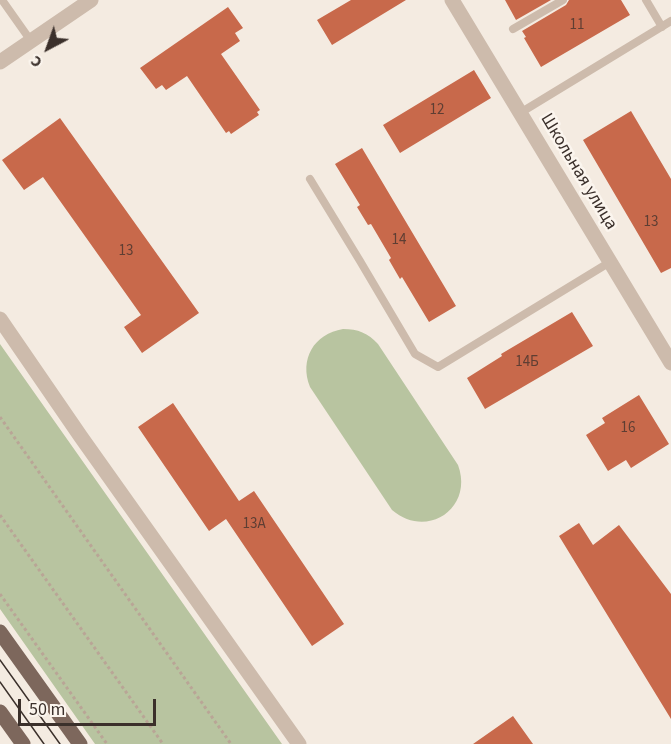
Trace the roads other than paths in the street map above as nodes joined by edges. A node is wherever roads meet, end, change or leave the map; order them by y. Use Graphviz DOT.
graph roads {
  1 [pos="2,0"];
  2 [pos="91,0"];
  3 [pos="452,0"];
  4 [pos="563,0"];
  5 [pos="646,0"];
  6 [pos="671,21"];
  7 [pos="662,27"];
  8 [pos="513,29"];
  9 [pos="31,41"];
  10 [pos="0,62"];
  11 [pos="520,113"];
  12 [pos="310,179"];
  13 [pos="610,262"];
  14 [pos="0,319"];
  15 [pos="671,363"];
  16 [pos="0,632"];
  17 [pos="0,712"];
  18 [pos="23,744"];
  19 [pos="80,744"];
  20 [pos="299,744"];
  1 -- 9 [label="lane"];
  2 -- 9 [label="street"];
  3 -- 11 [label="street, Школьная улица"];
  4 -- 8 [label="lane"];
  5 -- 7 [label="lane"];
  6 -- 7 [label="lane"];
  7 -- 11 [label="lane"];
  9 -- 10 [label="street"];
  11 -- 13 [label="street, Школьная улица"];
  12 -- 13 [label="lane"];
  13 -- 15 [label="street, Школьная улица"];
  14 -- 20 [label="street"];
  16 -- 19 [label="main road"];
  17 -- 18 [label="main road"];
}
